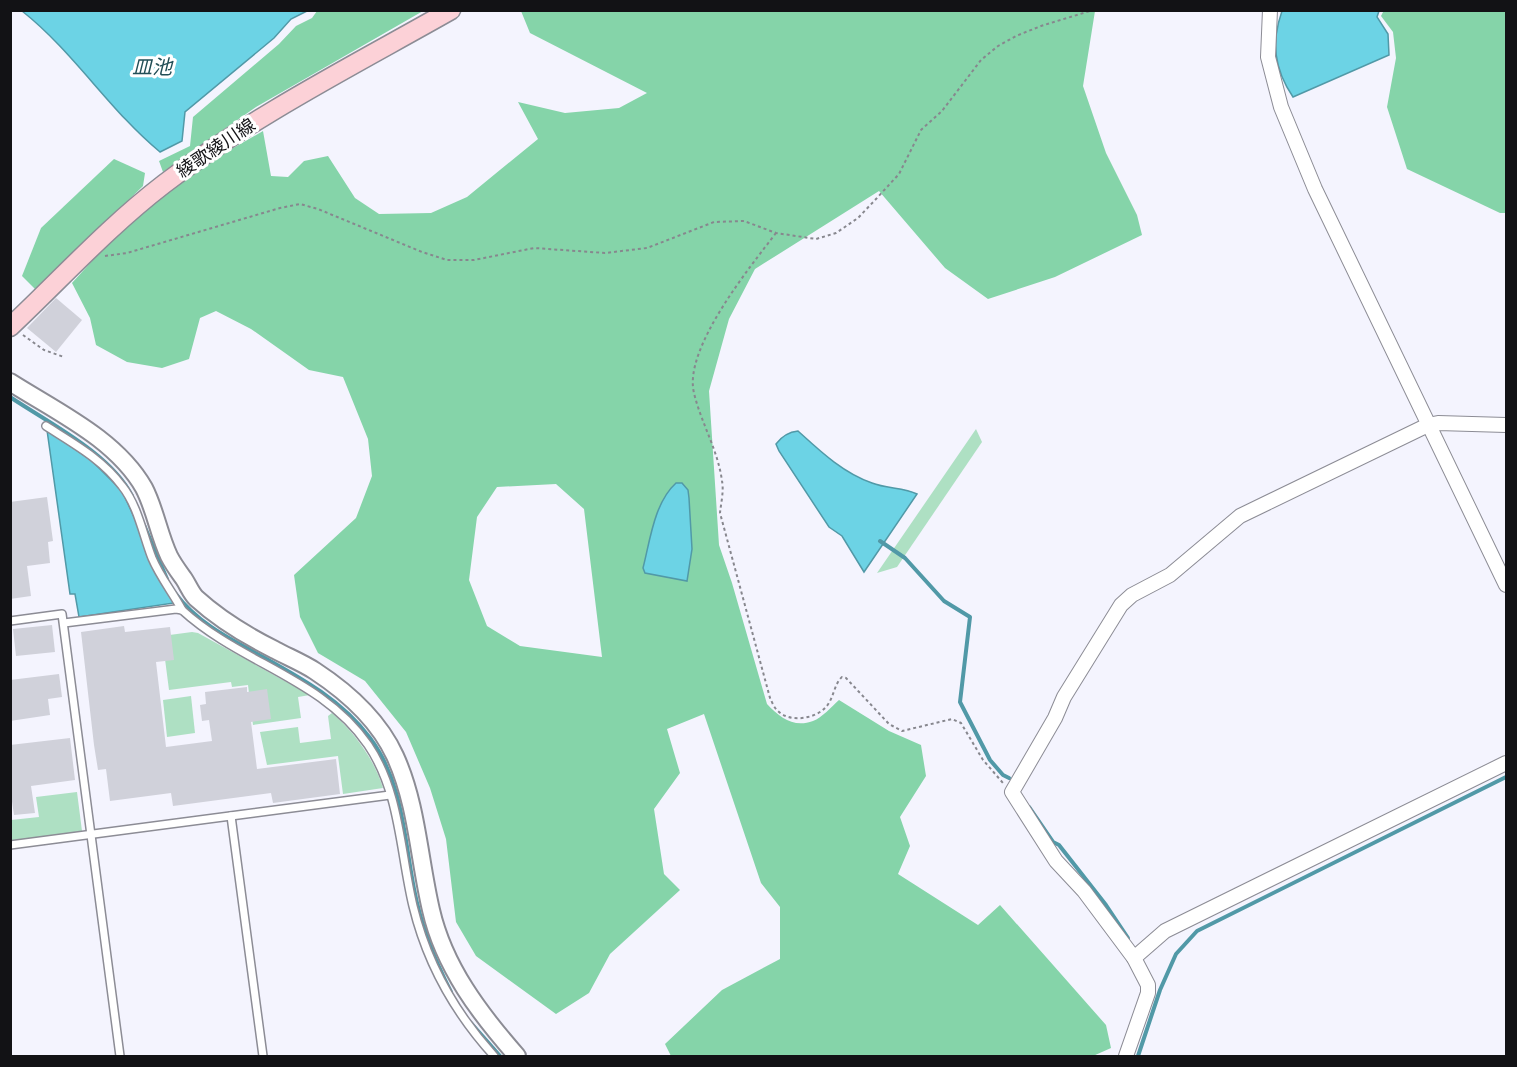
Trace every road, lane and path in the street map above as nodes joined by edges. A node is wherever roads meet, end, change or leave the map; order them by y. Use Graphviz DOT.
graph roads {
  1 [pos="451,10"];
  2 [pos="1093,10"];
  3 [pos="1270,10"];
  4 [pos="776,233"];
  5 [pos="85,255"];
  6 [pos="11,326"];
  7 [pos="64,357"];
  8 [pos="10,382"];
  9 [pos="1428,425"];
  10 [pos="1506,425"];
  11 [pos="46,426"];
  12 [pos="1506,585"];
  13 [pos="182,610"];
  14 [pos="10,621"];
  15 [pos="64,623"];
  16 [pos="1506,763"];
  17 [pos="1012,792"];
  18 [pos="390,795"];
  19 [pos="231,816"];
  20 [pos="91,835"];
  21 [pos="10,845"];
  22 [pos="1134,958"];
  23 [pos="120,1056"];
  24 [pos="263,1056"];
  25 [pos="494,1056"];
  26 [pos="517,1056"];
  27 [pos="1126,1056"];
  1 -- 5 [label="main road, 綾歌綾川線"];
  2 -- 4 [label="path"];
  3 -- 9 [label="street"];
  4 -- 5 [label="path"];
  4 -- 17 [label="path"];
  5 -- 6 [label="main road, 綾歌綾川線"];
  6 -- 7 [label="path"];
  8 -- 26 [label="street"];
  9 -- 10 [label="street"];
  9 -- 12 [label="street"];
  9 -- 17 [label="street"];
  11 -- 13 [label="lane"];
  13 -- 15 [label="lane"];
  13 -- 18 [label="lane"];
  14 -- 15 [label="lane"];
  15 -- 20 [label="lane"];
  16 -- 22 [label="street"];
  17 -- 22 [label="street"];
  18 -- 19 [label="lane"];
  18 -- 25 [label="lane"];
  19 -- 20 [label="lane"];
  19 -- 24 [label="lane"];
  20 -- 21 [label="lane"];
  20 -- 23 [label="lane"];
  22 -- 27 [label="street"];
}
